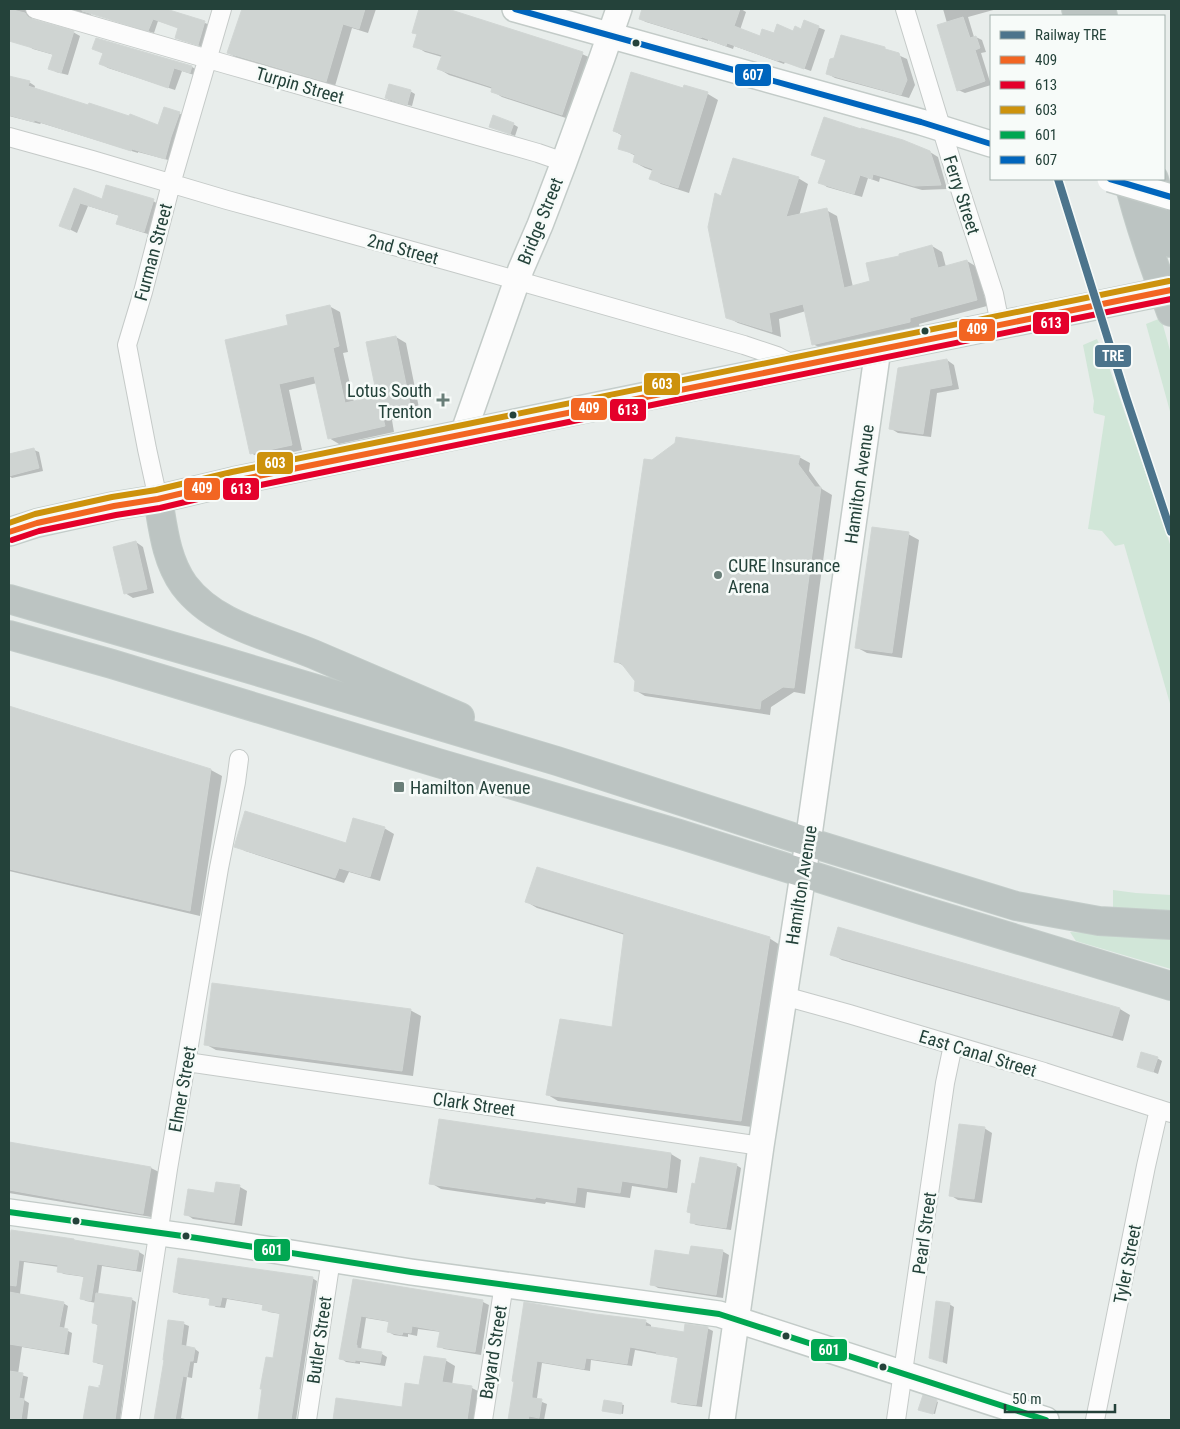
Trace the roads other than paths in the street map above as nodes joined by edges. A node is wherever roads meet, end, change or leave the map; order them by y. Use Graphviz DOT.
graph roads {
  1 [pos="36,9"];
  2 [pos="222,9"];
  3 [pos="515,9"];
  4 [pos="619,9"];
  5 [pos="905,9"];
  6 [pos="610,36"];
  7 [pos="208,58"];
  8 [pos="941,128"];
  9 [pos="9,137"];
  10 [pos="990,144"];
  11 [pos="564,162"];
  12 [pos="1114,180"];
  13 [pos="1128,180"];
  14 [pos="1154,180"];
  15 [pos="171,184"];
  16 [pos="1171,196"];
  17 [pos="1171,243"];
  18 [pos="517,280"];
  19 [pos="1171,290"];
  20 [pos="1171,312"];
  21 [pos="1000,324"];
  22 [pos="878,349"];
  23 [pos="796,366"];
  24 [pos="463,434"];
  25 [pos="158,498"];
  26 [pos="9,532"];
  27 [pos="9,599"];
  28 [pos="9,635"];
  29 [pos="238,759"];
  30 [pos="557,761"];
  31 [pos="808,842"];
  32 [pos="803,873"];
  33 [pos="1171,925"];
  34 [pos="1171,986"];
  35 [pos="784,996"];
  36 [pos="953,1045"];
  37 [pos="187,1062"];
  38 [pos="1165,1111"];
  39 [pos="761,1146"];
  40 [pos="9,1212"];
  41 [pos="158,1234"];
  42 [pos="331,1259"];
  43 [pos="504,1284"];
  44 [pos="737,1320"];
  45 [pos="903,1373"];
  46 [pos="130,1420"];
  47 [pos="307,1420"];
  48 [pos="483,1420"];
  49 [pos="722,1420"];
  50 [pos="896,1420"];
  51 [pos="1046,1420"];
  52 [pos="1095,1420"];
  1 -- 7 [label="street, Turpin Street"];
  2 -- 7 [label="street, Furman Street"];
  3 -- 6 [label="street"];
  4 -- 6 [label="street, Bridge Street"];
  5 -- 8 [label="street, Ferry Street"];
  6 -- 8 [label="street"];
  6 -- 11 [label="street, Bridge Street"];
  7 -- 11 [label="street, Turpin Street"];
  7 -- 15 [label="street, Furman Street"];
  8 -- 10 [label="street"];
  8 -- 21 [label="street, Ferry Street"];
  9 -- 15 [label="street, 2nd Street"];
  11 -- 18 [label="street, Bridge Street"];
  12 -- 16 [label="street, bridge"];
  13 -- 20 [label="highway"];
  14 -- 17 [label="highway"];
  15 -- 18 [label="street, 2nd Street"];
  15 -- 25 [label="street, Furman Street"];
  18 -- 23 [label="street, 2nd Street"];
  18 -- 24 [label="street, Bridge Street"];
  19 -- 21 [label="main road, bridge"];
  21 -- 22 [label="main road"];
  22 -- 23 [label="main road"];
  22 -- 31 [label="street, Hamilton Avenue"];
  23 -- 24 [label="main road"];
  24 -- 25 [label="main road"];
  25 -- 26 [label="main road"];
  25 -- 30 [label="highway"];
  27 -- 30 [label="highway"];
  28 -- 32 [label="highway"];
  29 -- 37 [label="street, Elmer Street"];
  30 -- 31 [label="highway"];
  31 -- 32 [label="street, Hamilton Avenue"];
  31 -- 33 [label="highway"];
  32 -- 34 [label="highway"];
  32 -- 35 [label="street, Hamilton Avenue"];
  35 -- 36 [label="street, East Canal Street"];
  35 -- 39 [label="street, Hamilton Avenue"];
  36 -- 38 [label="street, East Canal Street"];
  36 -- 45 [label="street, Pearl Street"];
  37 -- 39 [label="street, Clark Street"];
  37 -- 41 [label="street, Elmer Street"];
  38 -- 52 [label="street, Tyler Street"];
  39 -- 44 [label="street, Hamilton Avenue"];
  40 -- 41 [label="street"];
  41 -- 42 [label="street"];
  41 -- 46 [label="street, Elmer Street"];
  42 -- 43 [label="street"];
  42 -- 47 [label="street, Butler Street"];
  43 -- 44 [label="street"];
  43 -- 48 [label="street, Bayard Street"];
  44 -- 45 [label="street"];
  44 -- 49 [label="street, Hamilton Avenue"];
  45 -- 50 [label="street, Pearl Street"];
  45 -- 51 [label="street"];
}
